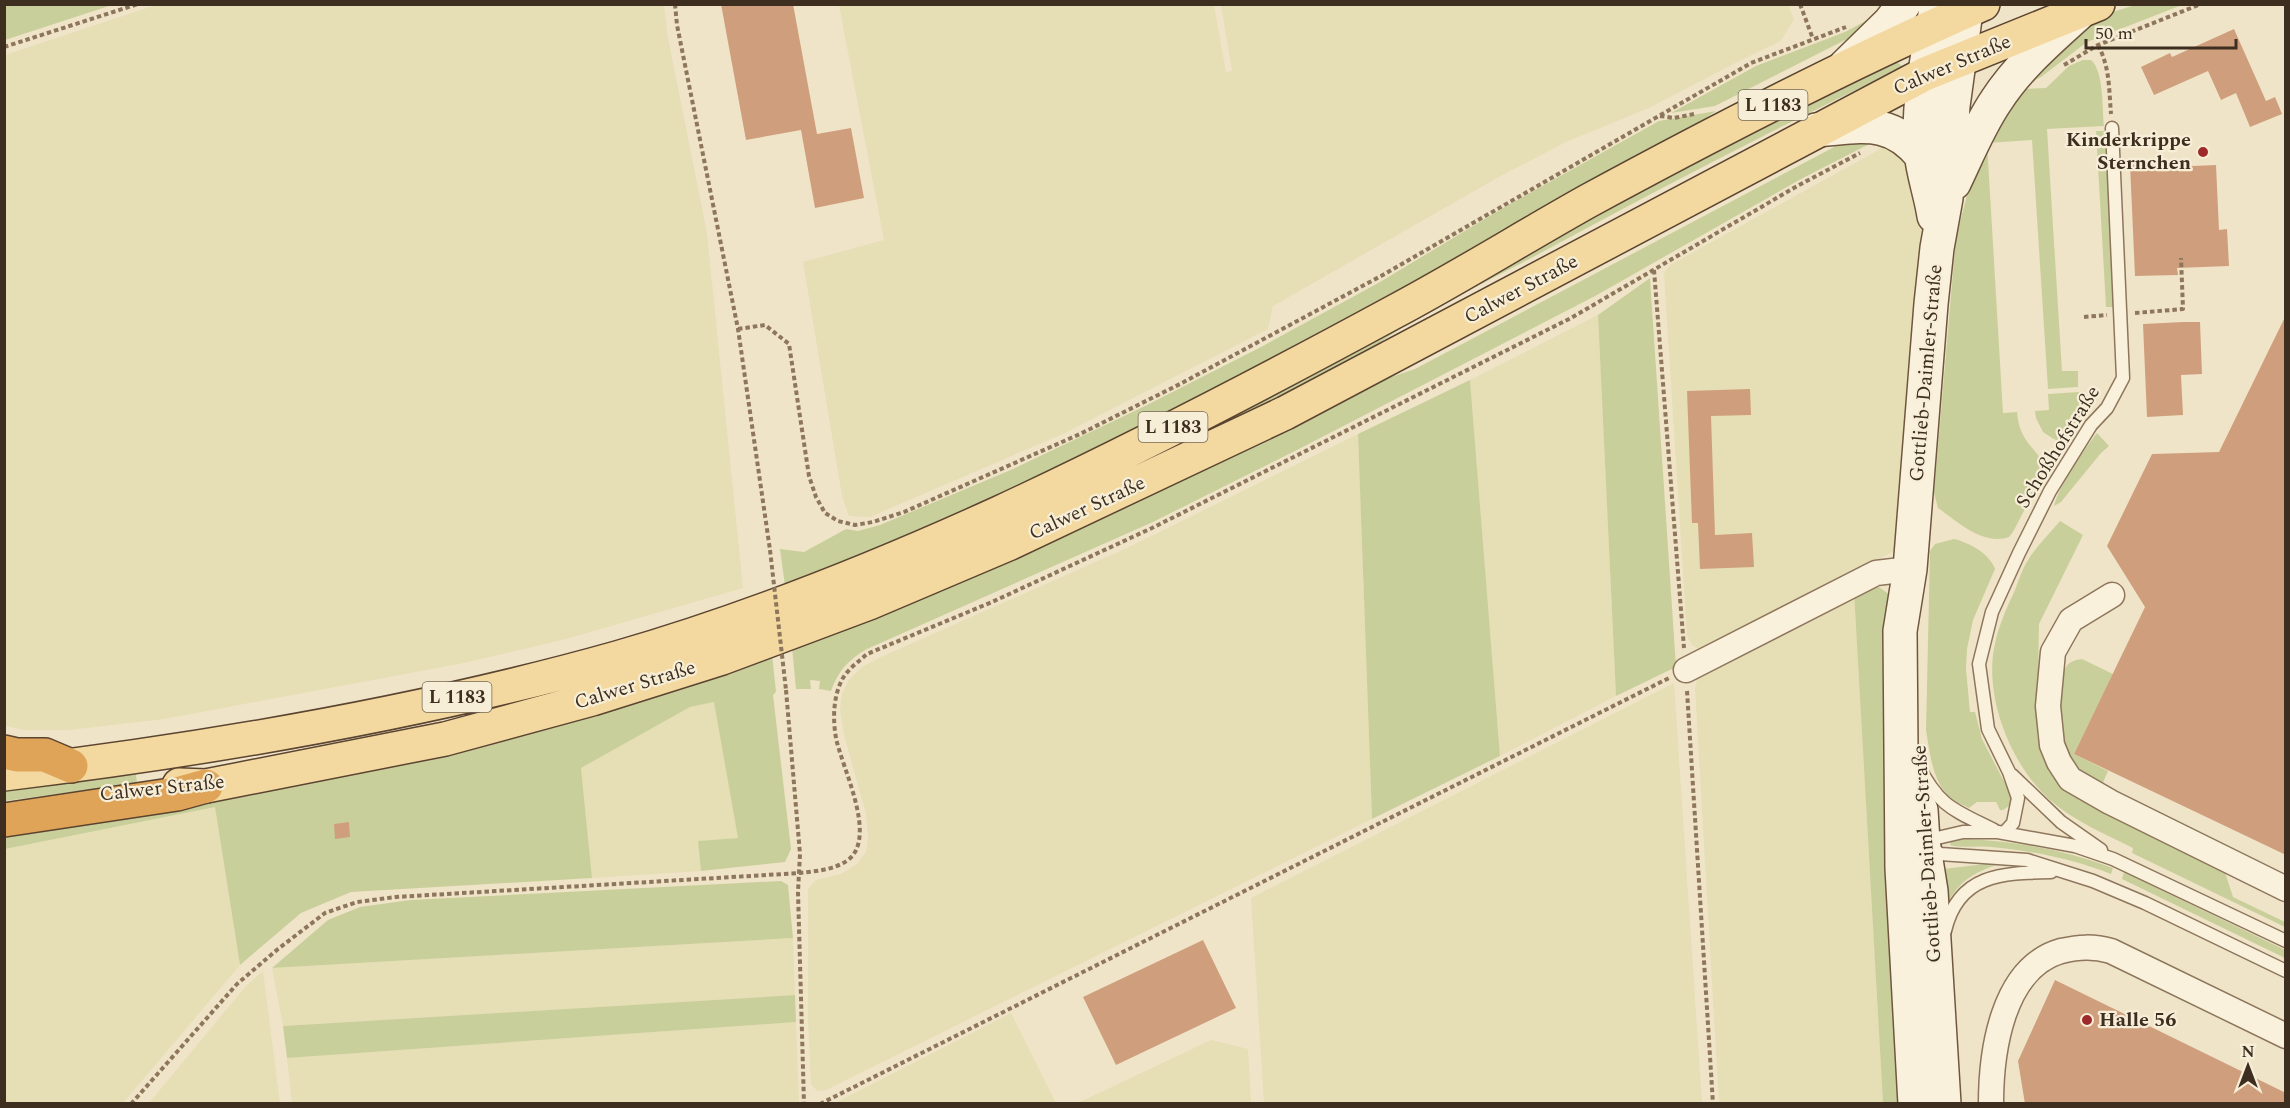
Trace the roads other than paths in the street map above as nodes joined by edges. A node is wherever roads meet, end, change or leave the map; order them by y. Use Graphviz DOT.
graph roads {
  1 [pos="1904,4"];
  2 [pos="2090,8"];
  3 [pos="1957,10"];
  4 [pos="1960,60"];
  5 [pos="1841,70"];
  6 [pos="1925,74"];
  7 [pos="2112,128"];
  8 [pos="1816,130"];
  9 [pos="1921,155"];
  10 [pos="1946,198"];
  11 [pos="1937,248"];
  12 [pos="1910,569"];
  13 [pos="2112,595"];
  14 [pos="1686,670"];
  15 [pos="4,752"];
  16 [pos="71,766"];
  17 [pos="1909,767"];
  18 [pos="2009,772"];
  19 [pos="4,774"];
  20 [pos="206,786"];
  21 [pos="4,807"];
  22 [pos="4,820"];
  23 [pos="2001,833"];
  24 [pos="1923,841"];
  25 [pos="2113,859"];
  26 [pos="1902,868"];
  27 [pos="2064,872"];
  28 [pos="2286,889"];
  29 [pos="2286,941"];
  30 [pos="1936,967"];
  31 [pos="2286,971"];
  32 [pos="2286,1036"];
  33 [pos="1915,1104"];
  34 [pos="1944,1104"];
  35 [pos="1991,1104"];
  1 -- 5 [label="main road"];
  2 -- 4 [label="main road, Calwer Straße / L 1183"];
  2 -- 10 [label="main road"];
  3 -- 4 [label="main road, Gottlieb-Daimler-Straße"];
  3 -- 5 [label="main road, Calwer Straße / L 1183"];
  3 -- 6 [label="main road, Gottlieb-Daimler-Straße"];
  4 -- 6 [label="main road, Calwer Straße / L 1183"];
  4 -- 10 [label="main road, Gottlieb-Daimler-Straße"];
  5 -- 16 [label="main road, Calwer Straße / L 1183"];
  6 -- 8 [label="main road, Calwer Straße / L 1183"];
  6 -- 9 [label="main road, Gottlieb-Daimler-Straße"];
  7 -- 18 [label="lane, Schoßhofstraße"];
  8 -- 9 [label="main road"];
  8 -- 20 [label="main road, Calwer Straße / L 1183"];
  9 -- 11 [label="main road, Gottlieb-Daimler-Straße"];
  10 -- 11 [label="main road, Gottlieb-Daimler-Straße"];
  11 -- 12 [label="main road, Gottlieb-Daimler-Straße"];
  12 -- 14 [label="street"];
  12 -- 17 [label="main road, Gottlieb-Daimler-Straße"];
  13 -- 28 [label="street"];
  15 -- 16 [label="highway"];
  16 -- 19 [label="main road, Calwer Straße / L 1183"];
  17 -- 23 [label="lane"];
  17 -- 24 [label="main road, Gottlieb-Daimler-Straße"];
  17 -- 26 [label="main road, Gottlieb-Daimler-Straße"];
  18 -- 23 [label="lane, Schoßhofstraße"];
  18 -- 25 [label="lane, Schoßhofstraße"];
  20 -- 21 [label="main road, Calwer Straße / L 1183"];
  20 -- 22 [label="highway"];
  23 -- 24 [label="lane"];
  23 -- 25 [label="lane"];
  24 -- 26 [label="lane"];
  24 -- 27 [label="lane"];
  24 -- 30 [label="main road, Gottlieb-Daimler-Straße"];
  25 -- 29 [label="lane"];
  26 -- 33 [label="main road, Gottlieb-Daimler-Straße"];
  27 -- 30 [label="lane"];
  27 -- 31 [label="lane"];
  30 -- 34 [label="main road, Gottlieb-Daimler-Straße"];
  32 -- 35 [label="street"];
}
